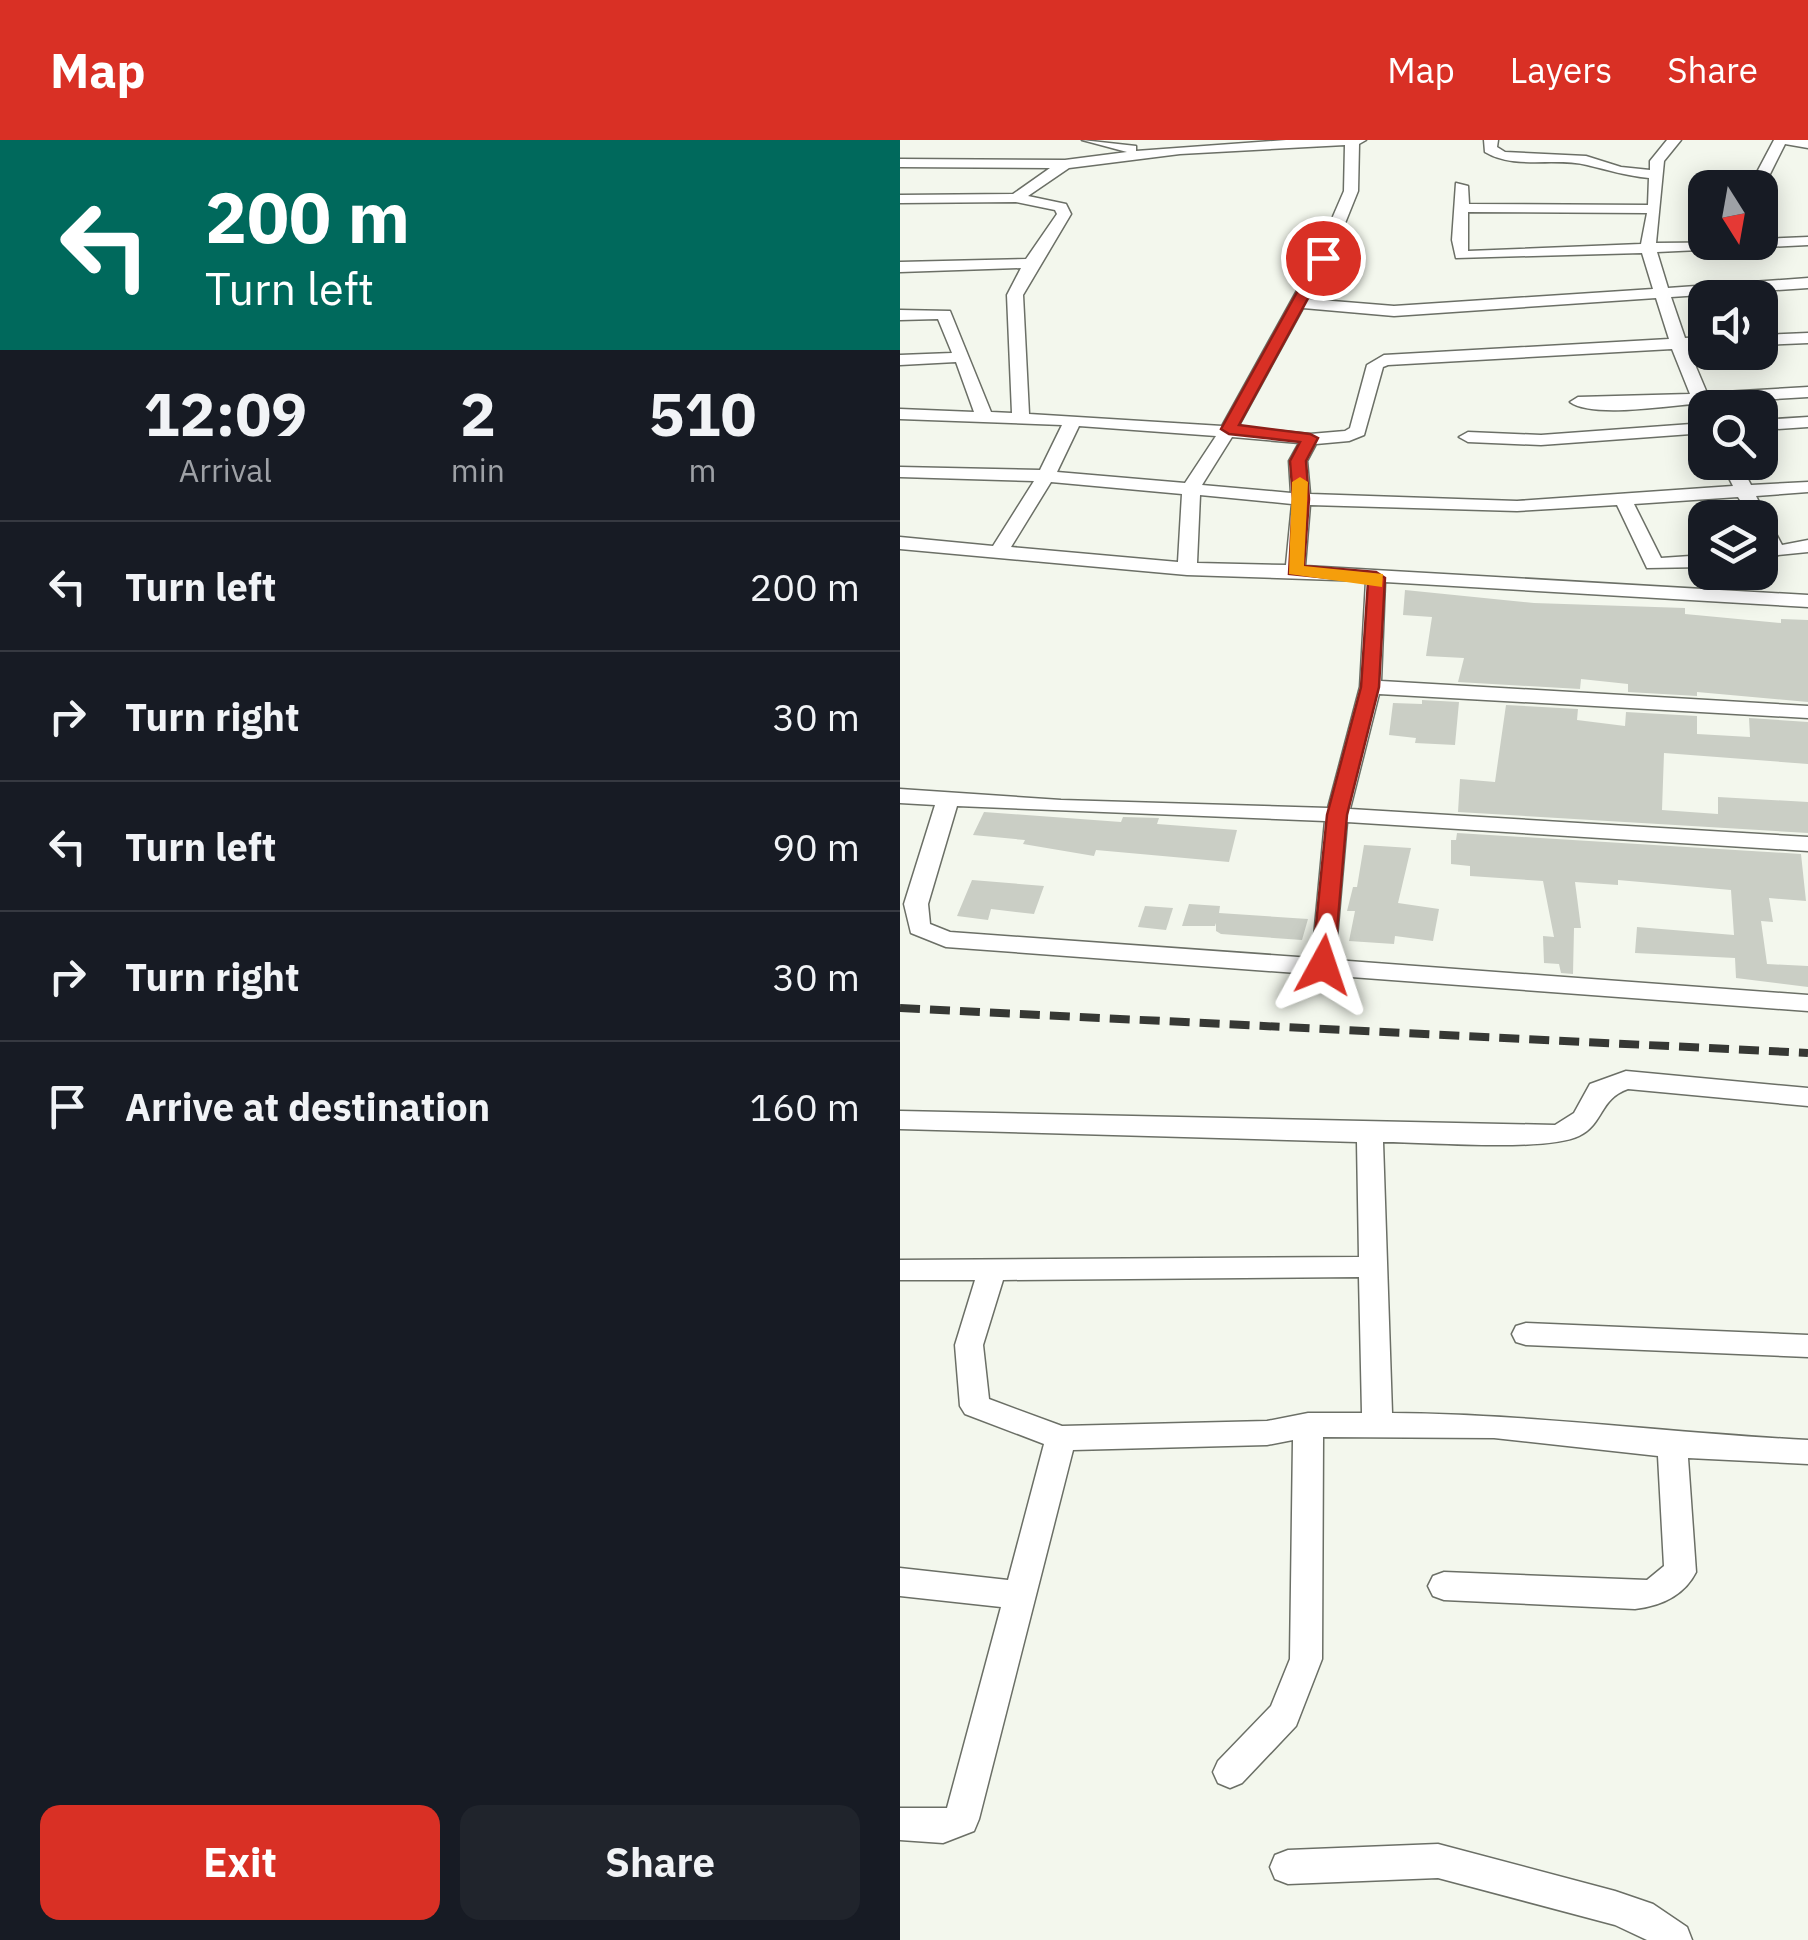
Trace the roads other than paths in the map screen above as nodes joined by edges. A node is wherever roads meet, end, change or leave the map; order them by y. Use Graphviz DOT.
graph roads {
  1 [pos="1088,140"];
  2 [pos="1162,140"];
  3 [pos="1491,140"];
  4 [pos="1674,140"];
  5 [pos="1782,140"];
  6 [pos="1355,141"];
  7 [pos="1242,144"];
  8 [pos="1808,144"];
  9 [pos="1180,150"];
  10 [pos="1150,154"];
  11 [pos="900,163"];
  12 [pos="1065,164"];
  13 [pos="1765,170"];
  14 [pos="1656,175"];
  15 [pos="1460,186"];
  16 [pos="1016,198"];
  17 [pos="900,199"];
  18 [pos="1465,208"];
  19 [pos="1653,208"];
  20 [pos="1808,241"];
  21 [pos="1778,243"];
  22 [pos="1688,246"];
  23 [pos="1648,247"];
  24 [pos="1031,263"];
  25 [pos="900,267"];
  26 [pos="1808,283"];
  27 [pos="1663,290"];
  28 [pos="1299,303"];
  29 [pos="900,314"];
  30 [pos="1808,338"];
  31 [pos="1778,339"];
  32 [pos="1678,342"];
  33 [pos="1688,342"];
  34 [pos="962,357"];
  35 [pos="900,360"];
  36 [pos="1697,390"];
  37 [pos="1808,392"];
  38 [pos="1778,395"];
  39 [pos="1578,402"];
  40 [pos="1688,404"];
  41 [pos="900,414"];
  42 [pos="984,415"];
  43 [pos="1021,417"];
  44 [pos="1073,420"];
  45 [pos="1808,422"];
  46 [pos="1778,423"];
  47 [pos="1229,429"];
  48 [pos="1688,429"];
  49 [pos="1468,437"];
  50 [pos="1310,438"];
  51 [pos="900,472"];
  52 [pos="1046,476"];
  53 [pos="1739,480"];
  54 [pos="1192,487"];
  55 [pos="1808,487"];
  56 [pos="1746,493"];
  57 [pos="1301,499"];
  58 [pos="1623,499"];
  59 [pos="1750,500"];
  60 [pos="900,543"];
  61 [pos="1808,546"];
  62 [pos="999,551"];
  63 [pos="1778,551"];
  64 [pos="1688,562"];
  65 [pos="1187,569"];
  66 [pos="1295,571"];
  67 [pos="1376,578"];
  68 [pos="1808,601"];
  69 [pos="1370,687"];
  70 [pos="1808,712"];
  71 [pos="900,796"];
  72 [pos="948,800"];
  73 [pos="1337,815"];
  74 [pos="1808,844"];
  75 [pos="1323,965"];
  76 [pos="1808,1003"];
  77 [pos="1808,1098"];
  78 [pos="900,1120"];
  79 [pos="1370,1133"];
  80 [pos="1373,1268"];
  81 [pos="900,1270"];
  82 [pos="991,1272"];
  83 [pos="1526,1334"];
  84 [pos="1808,1346"];
  85 [pos="1308,1424"];
  86 [pos="1377,1428"];
  87 [pos="1061,1438"];
  88 [pos="1672,1445"];
  89 [pos="1808,1452"];
  90 [pos="900,1582"];
  91 [pos="1444,1586"];
  92 [pos="1021,1594"];
  93 [pos="1230,1772"];
  94 [pos="900,1824"];
  95 [pos="1288,1867"];
  96 [pos="1674,1940"];
  1 -- 10 [label="street"];
  2 -- 9 [label="street"];
  3 -- 14 [label="street"];
  4 -- 14 [label="street"];
  5 -- 8 [label="street"];
  5 -- 13 [label="street"];
  6 -- 7 [label="street"];
  6 -- 28 [label="street"];
  7 -- 9 [label="street"];
  9 -- 10 [label="street"];
  10 -- 12 [label="street"];
  11 -- 12 [label="street"];
  12 -- 16 [label="street"];
  14 -- 19 [label="street"];
  15 -- 18 [label="street"];
  16 -- 17 [label="street"];
  16 -- 24 [label="street"];
  18 -- 19 [label="street"];
  18 -- 23 [label="street"];
  19 -- 23 [label="street"];
  20 -- 21 [label="street"];
  22 -- 23 [label="street"];
  23 -- 27 [label="street"];
  24 -- 25 [label="street"];
  24 -- 43 [label="street"];
  26 -- 27 [label="street"];
  27 -- 28 [label="street"];
  27 -- 32 [label="street"];
  28 -- 47 [label="street"];
  29 -- 34 [label="street"];
  30 -- 31 [label="street"];
  32 -- 33 [label="street"];
  32 -- 36 [label="street"];
  32 -- 50 [label="street"];
  34 -- 35 [label="street"];
  34 -- 42 [label="street"];
  37 -- 38 [label="street"];
  39 -- 40 [label="street"];
  41 -- 42 [label="street"];
  42 -- 43 [label="street"];
  43 -- 44 [label="street"];
  44 -- 47 [label="street"];
  44 -- 52 [label="street"];
  45 -- 46 [label="street"];
  47 -- 50 [label="street"];
  47 -- 54 [label="street"];
  48 -- 49 [label="street"];
  50 -- 57 [label="street"];
  51 -- 52 [label="street"];
  52 -- 54 [label="street"];
  52 -- 62 [label="street"];
  53 -- 56 [label="street"];
  54 -- 57 [label="street"];
  54 -- 65 [label="street"];
  55 -- 56 [label="street"];
  56 -- 58 [label="street"];
  56 -- 59 [label="street"];
  57 -- 58 [label="street"];
  57 -- 66 [label="street"];
  58 -- 64 [label="street"];
  60 -- 62 [label="street"];
  61 -- 63 [label="street"];
  62 -- 65 [label="street"];
  65 -- 66 [label="street"];
  66 -- 67 [label="street"];
  67 -- 68 [label="street"];
  67 -- 69 [label="street"];
  69 -- 70 [label="street"];
  69 -- 73 [label="street"];
  71 -- 72 [label="street"];
  72 -- 73 [label="street"];
  72 -- 75 [label="street"];
  73 -- 74 [label="street"];
  73 -- 75 [label="street"];
  75 -- 76 [label="street"];
  77 -- 79 [label="street"];
  78 -- 79 [label="street"];
  79 -- 80 [label="street"];
  80 -- 82 [label="street"];
  80 -- 86 [label="street"];
  81 -- 82 [label="street"];
  82 -- 87 [label="street"];
  83 -- 84 [label="street"];
  85 -- 86 [label="street"];
  85 -- 87 [label="street"];
  85 -- 93 [label="street"];
  86 -- 88 [label="street"];
  87 -- 92 [label="street"];
  88 -- 89 [label="street"];
  88 -- 91 [label="street"];
  90 -- 92 [label="street"];
  92 -- 94 [label="street"];
  95 -- 96 [label="street"];
}
